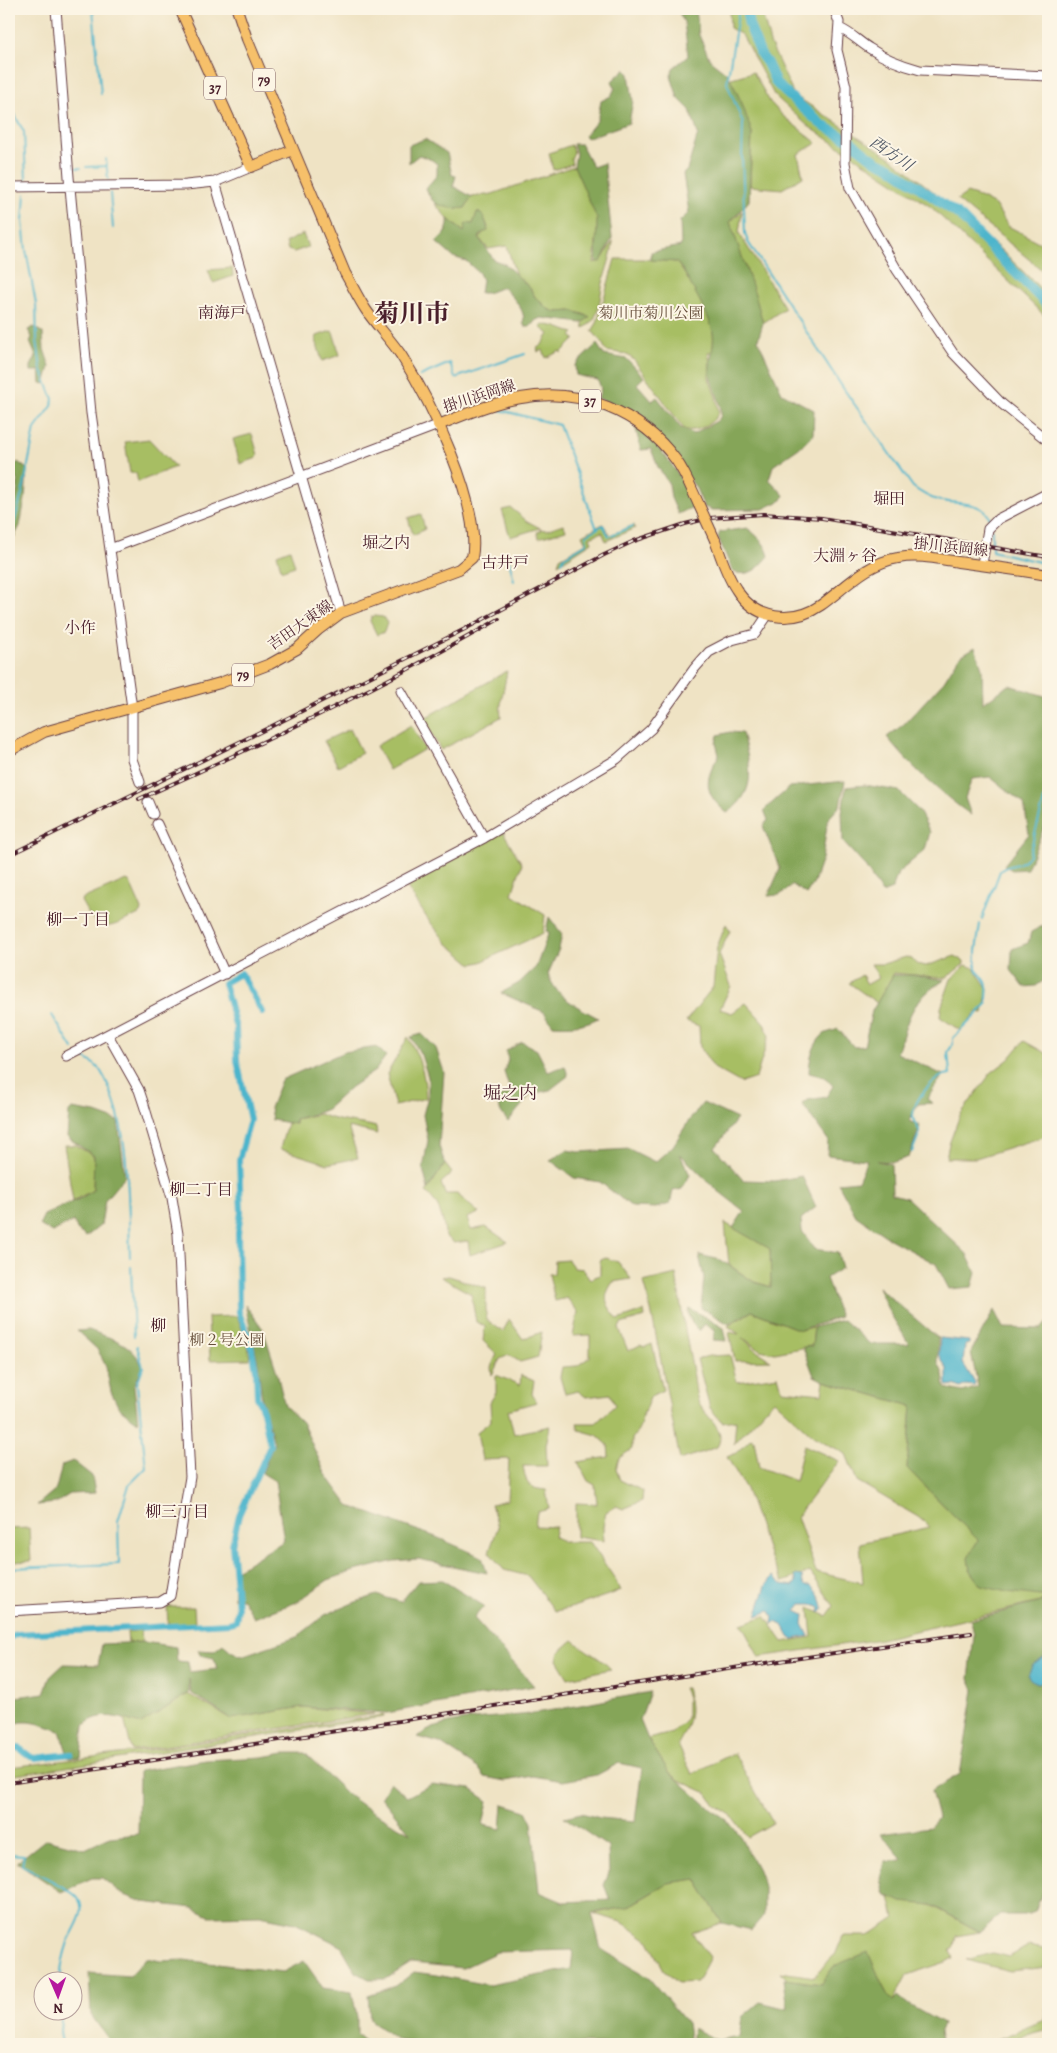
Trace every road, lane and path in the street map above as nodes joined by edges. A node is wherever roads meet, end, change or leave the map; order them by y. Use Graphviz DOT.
graph roads {
  1 [pos="56,9"];
  2 [pos="180,9"];
  3 [pos="237,9"];
  4 [pos="834,9"];
  5 [pos="839,28"];
  6 [pos="1048,76"];
  7 [pos="294,150"];
  8 [pos="251,167"];
  9 [pos="215,182"];
  10 [pos="9,187"];
  11 [pos="70,187"];
  12 [pos="438,425"];
  13 [pos="1048,441"];
  14 [pos="300,477"];
  15 [pos="1048,493"];
  16 [pos="110,549"];
  17 [pos="982,564"];
  18 [pos="1048,575"];
  19 [pos="341,614"];
  20 [pos="768,616"];
  21 [pos="401,691"];
  22 [pos="132,708"];
  23 [pos="9,751"];
  24 [pos="140,782"];
  25 [pos="148,802"];
  26 [pos="153,814"];
  27 [pos="158,824"];
  28 [pos="484,838"];
  29 [pos="225,974"];
  30 [pos="108,1035"];
  31 [pos="72,1053"];
  32 [pos="9,1611"];
  1 -- 11 [label="street"];
  2 -- 8 [label="main road, 37"];
  3 -- 7 [label="main road, 79"];
  4 -- 5 [label="street"];
  5 -- 6 [label="street"];
  5 -- 13 [label="street"];
  7 -- 8 [label="main road"];
  7 -- 12 [label="main road, 掛川浜岡線"];
  8 -- 9 [label="street"];
  9 -- 11 [label="street"];
  9 -- 14 [label="street"];
  10 -- 11 [label="street"];
  11 -- 16 [label="street"];
  12 -- 14 [label="street"];
  12 -- 19 [label="main road, 吉田大東線 / 79"];
  12 -- 20 [label="main road, 掛川浜岡線 / 37, bridge"];
  14 -- 16 [label="street"];
  14 -- 19 [label="street"];
  15 -- 17 [label="street"];
  16 -- 22 [label="street"];
  17 -- 18 [label="main road, 掛川浜岡線"];
  17 -- 20 [label="main road, 掛川浜岡線"];
  19 -- 22 [label="main road, 吉田大東線 / 79"];
  20 -- 28 [label="street"];
  21 -- 28 [label="street"];
  22 -- 23 [label="main road, 吉田大東線 / 79"];
  22 -- 24 [label="street"];
  25 -- 26 [label="street"];
  27 -- 29 [label="street"];
  28 -- 29 [label="street"];
  29 -- 30 [label="street"];
  30 -- 31 [label="street"];
  30 -- 32 [label="street"];
}
